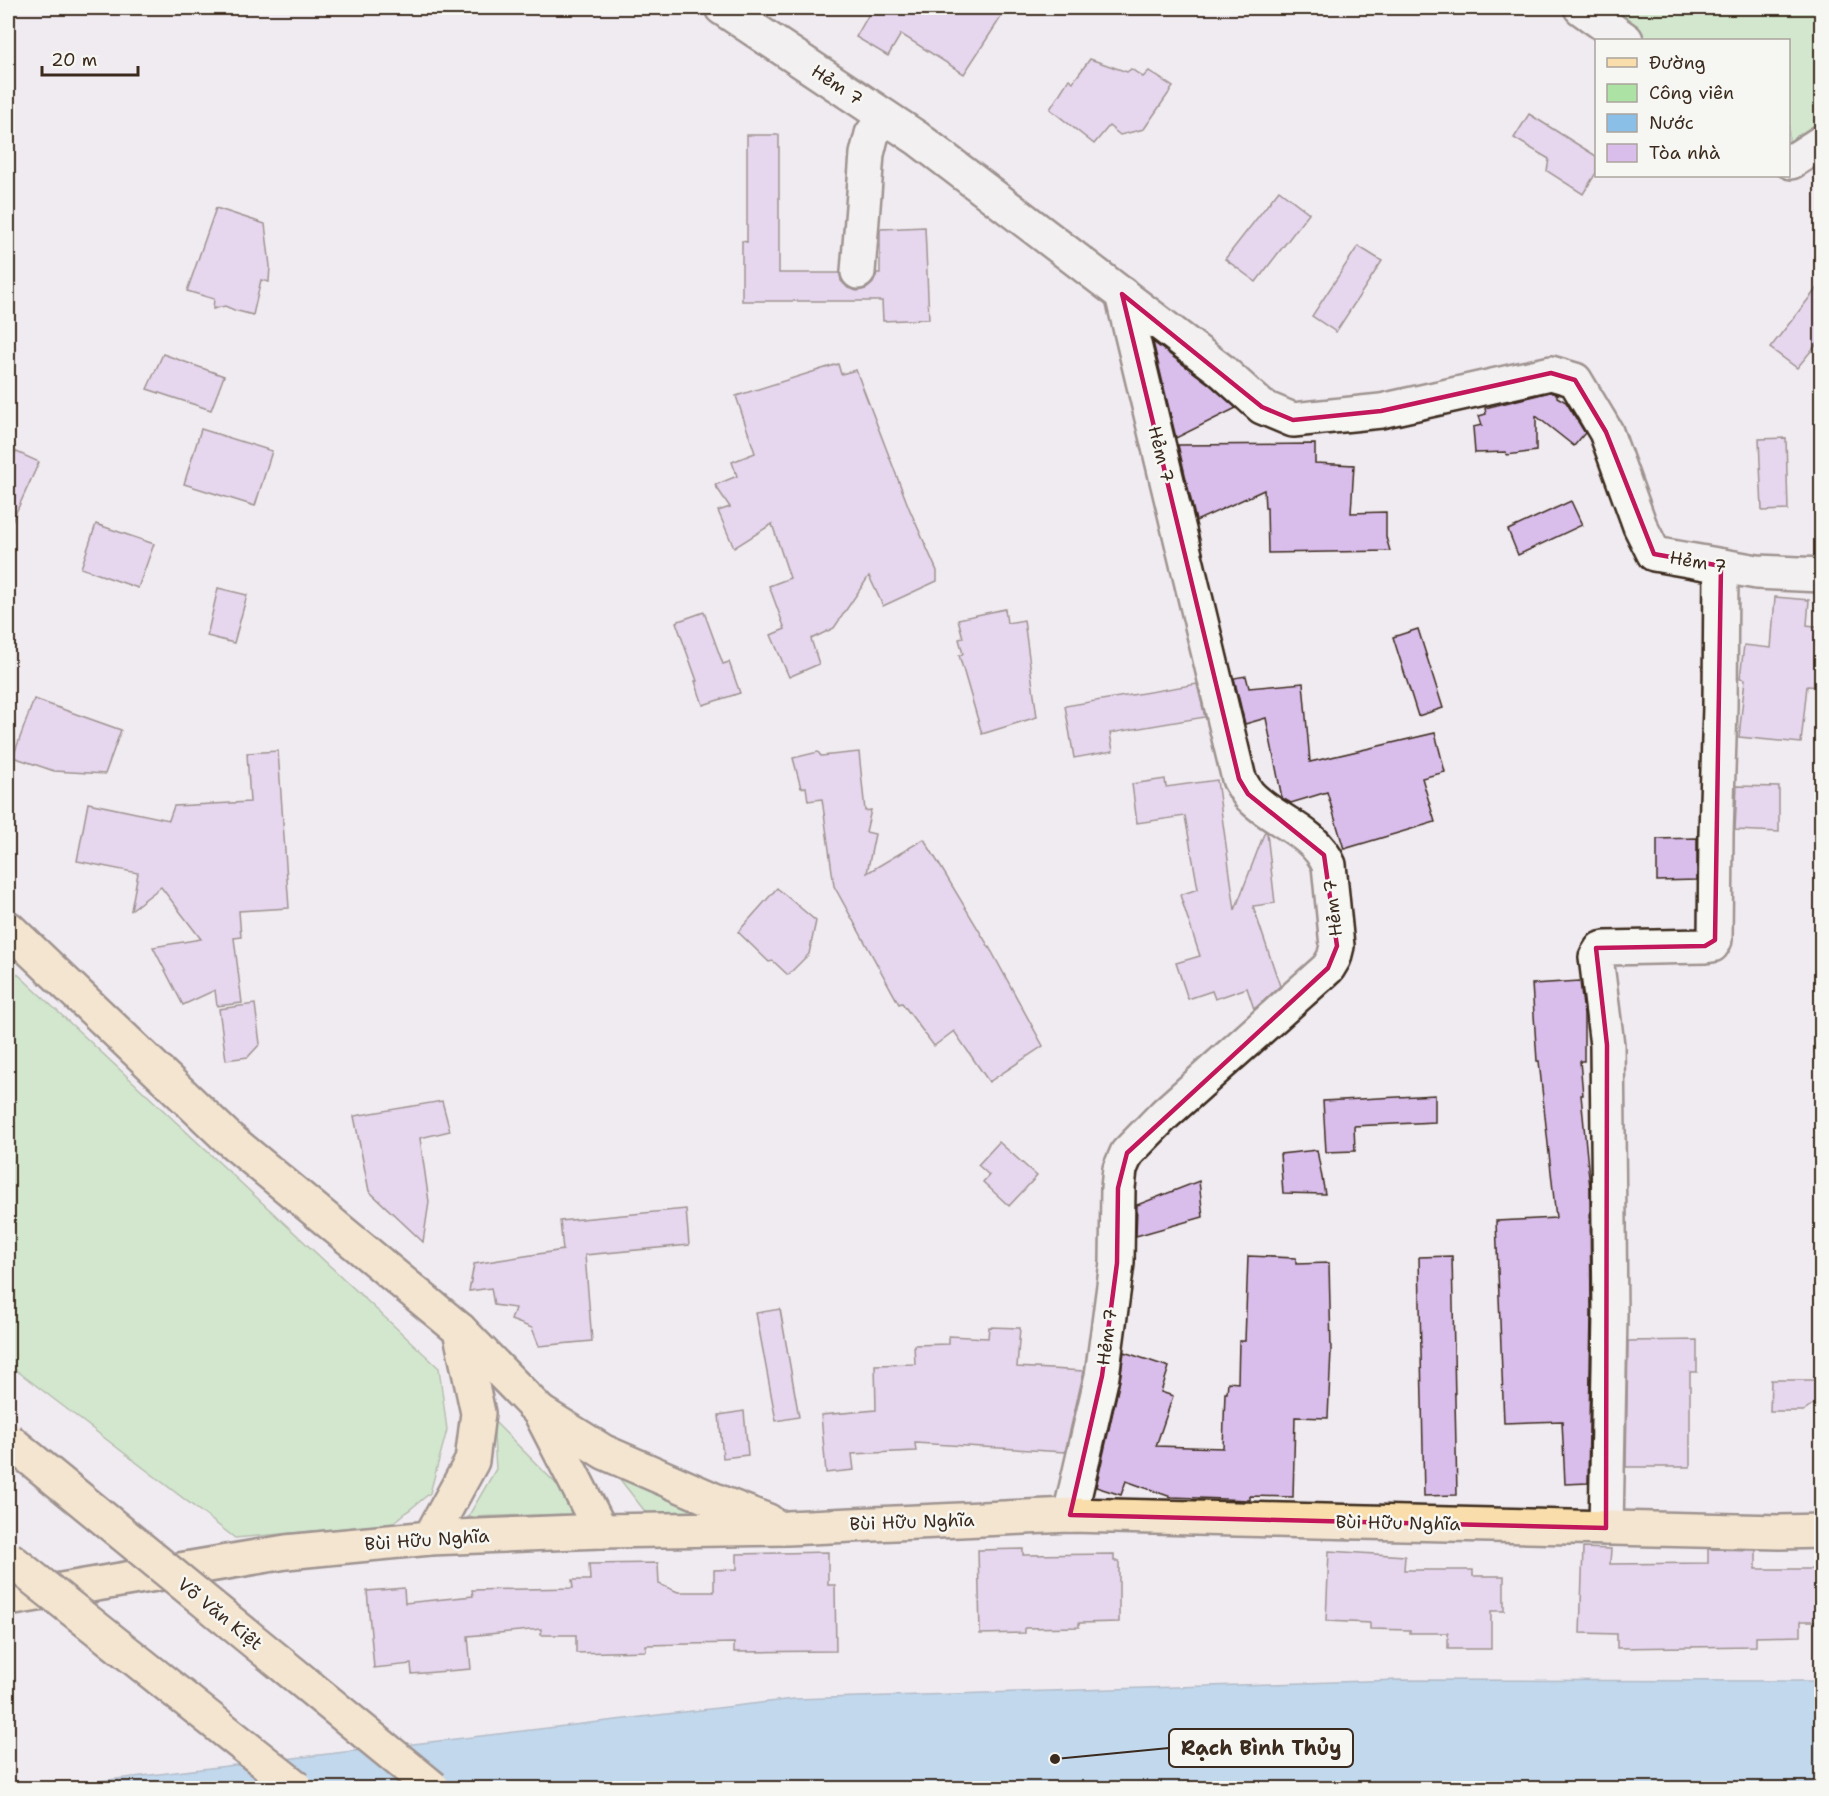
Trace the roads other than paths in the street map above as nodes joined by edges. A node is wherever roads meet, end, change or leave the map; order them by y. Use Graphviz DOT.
graph roads {
  1 [pos="722,8"];
  2 [pos="1581,8"];
  3 [pos="1625,39"];
  4 [pos="885,117"];
  5 [pos="1821,142"];
  6 [pos="1790,161"];
  7 [pos="858,272"];
  8 [pos="1122,294"];
  9 [pos="1721,566"];
  10 [pos="1821,575"];
  11 [pos="8,928"];
  12 [pos="460,1330"];
  13 [pos="540,1412"];
  14 [pos="8,1440"];
  15 [pos="1070,1515"];
  16 [pos="787,1528"];
  17 [pos="1606,1528"];
  18 [pos="601,1531"];
  19 [pos="1821,1531"];
  20 [pos="430,1538"];
  21 [pos="8,1558"];
  22 [pos="8,1599"];
  23 [pos="297,1788"];
  24 [pos="433,1788"];
  1 -- 4 [label="street, Hẻm 7"];
  2 -- 3 [label="street"];
  4 -- 7 [label="street"];
  4 -- 8 [label="street, Hẻm 7"];
  5 -- 6 [label="street"];
  8 -- 9 [label="street, Hẻm 7"];
  8 -- 15 [label="street, Hẻm 7"];
  9 -- 10 [label="street, Hẻm 7"];
  9 -- 17 [label="street"];
  11 -- 12 [label="main road"];
  12 -- 13 [label="main road"];
  12 -- 20 [label="main road"];
  13 -- 16 [label="main road"];
  13 -- 18 [label="main road"];
  14 -- 24 [label="main road, Võ Văn Kiệt, bridge"];
  15 -- 16 [label="main road, Bùi Hữu Nghĩa"];
  15 -- 17 [label="main road, Bùi Hữu Nghĩa"];
  16 -- 18 [label="main road, Bùi Hữu Nghĩa"];
  17 -- 19 [label="main road, Bùi Hữu Nghĩa"];
  18 -- 20 [label="main road, Bùi Hữu Nghĩa"];
  20 -- 22 [label="main road, Bùi Hữu Nghĩa"];
  21 -- 23 [label="main road, bridge"];
}
